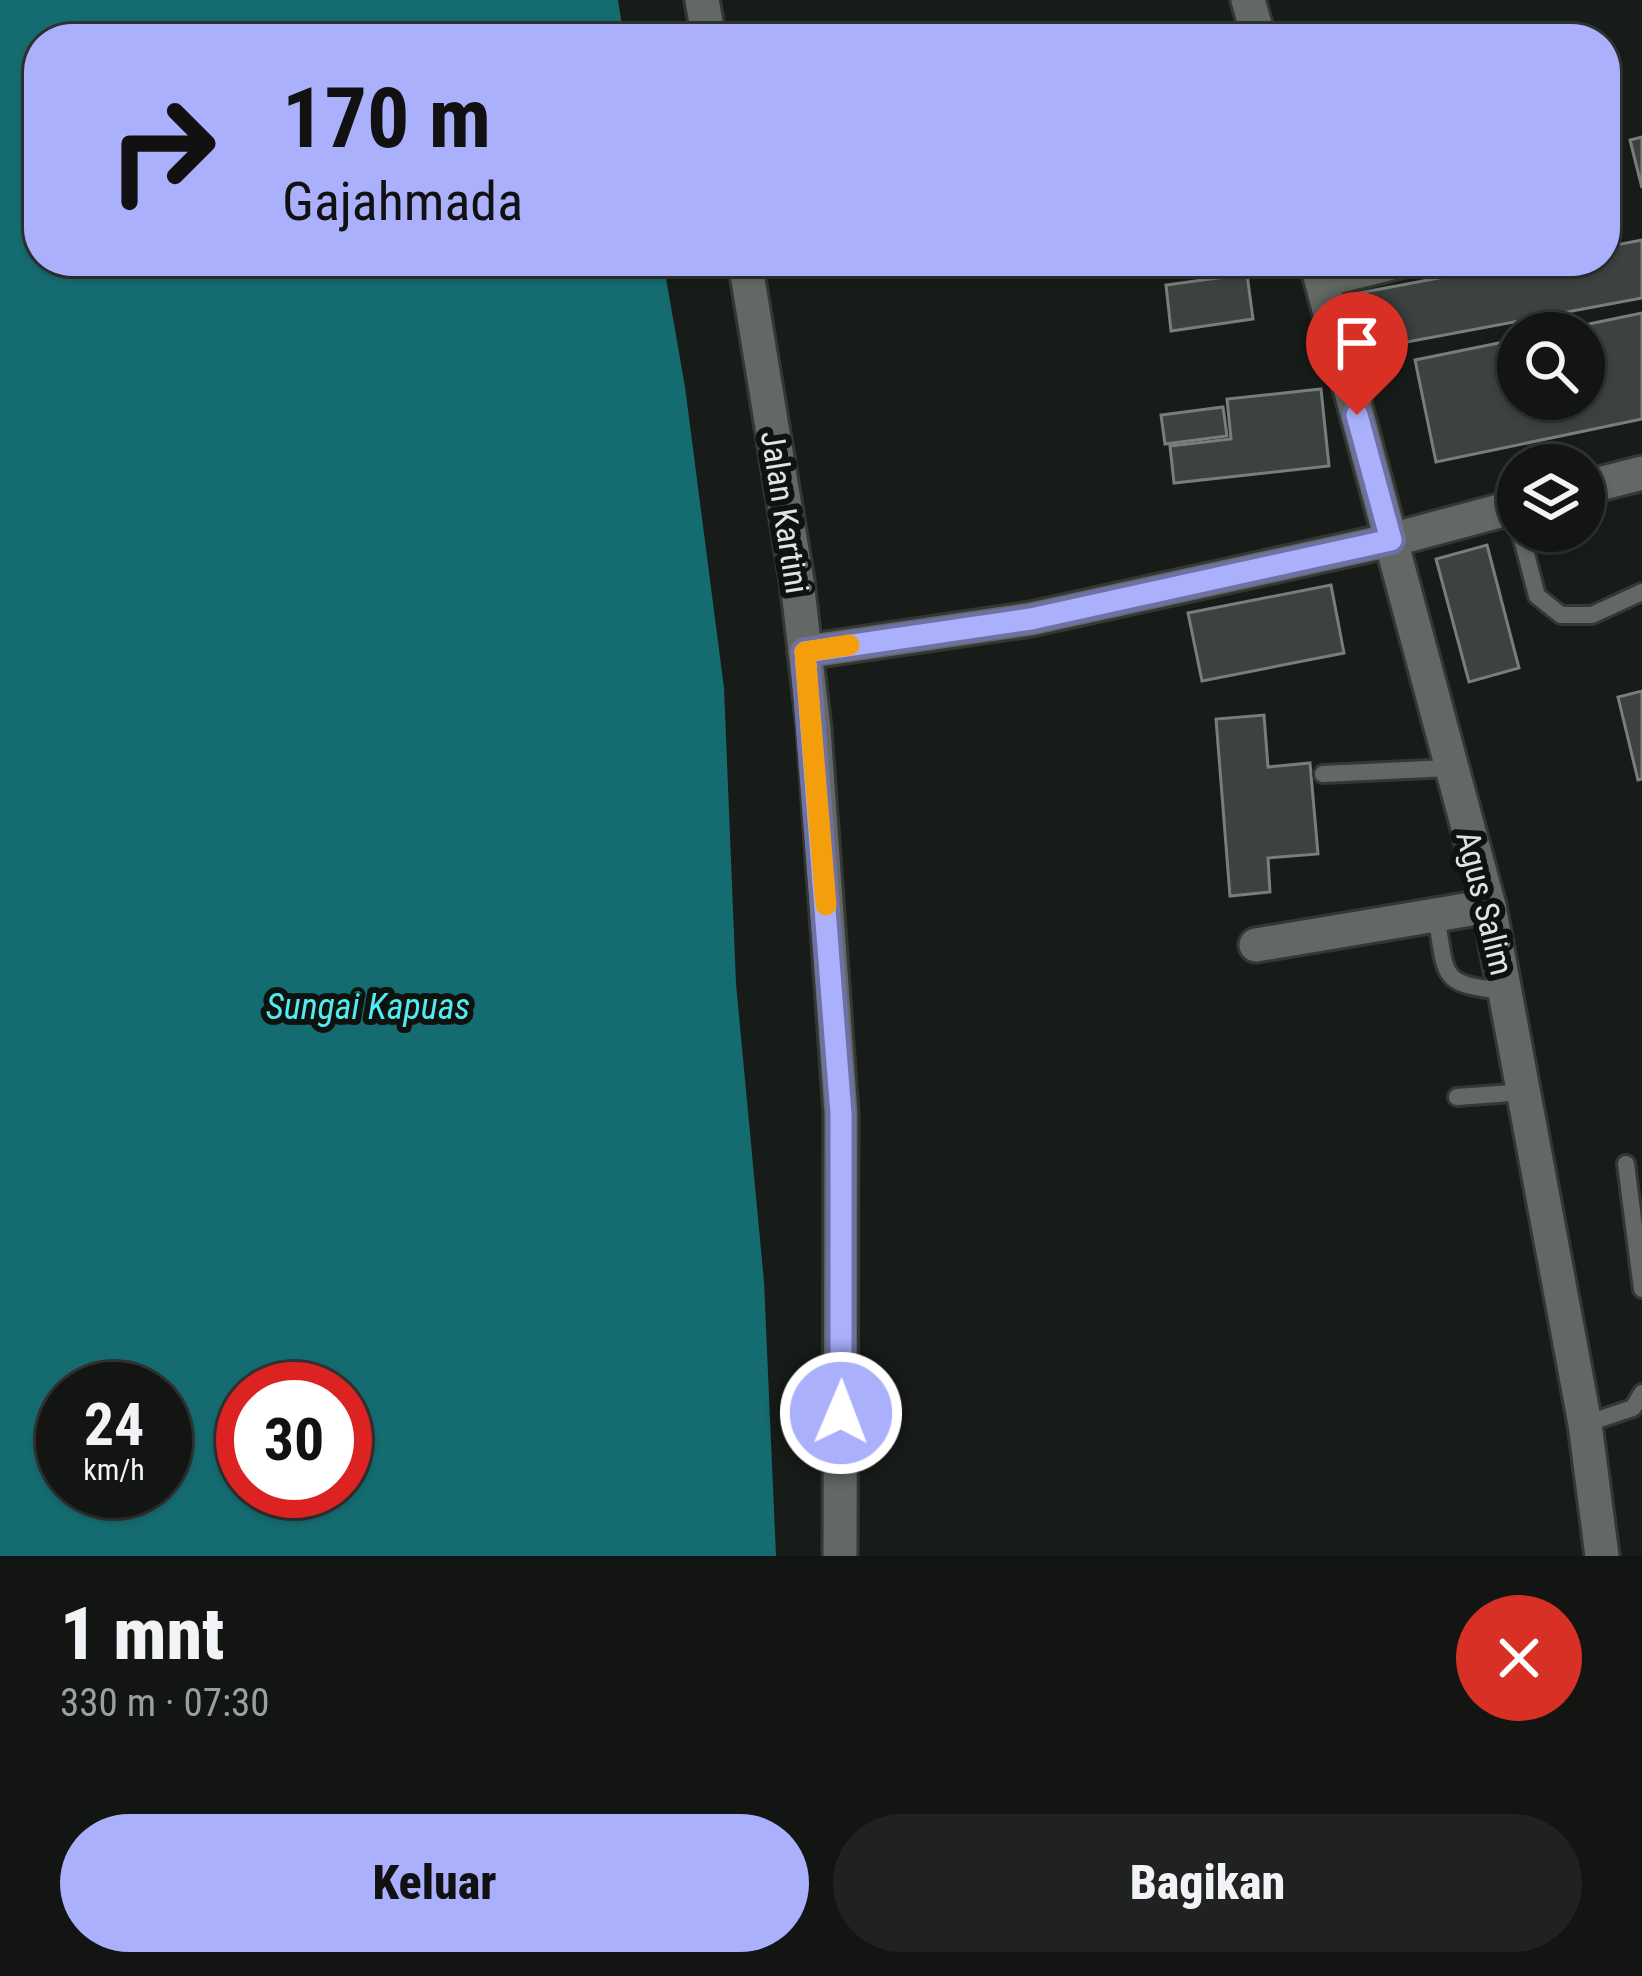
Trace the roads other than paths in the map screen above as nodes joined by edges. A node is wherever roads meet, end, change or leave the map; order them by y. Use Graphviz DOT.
graph roads {
  1 [pos="747,276"];
  2 [pos="1320,276"];
  3 [pos="1642,473"];
  4 [pos="1605,483"];
  5 [pos="1497,520"];
  6 [pos="1391,540"];
  7 [pos="1527,552"];
  8 [pos="1642,592"];
  9 [pos="805,652"];
  10 [pos="1449,768"];
  11 [pos="1323,774"];
  12 [pos="1489,906"];
  13 [pos="1436,915"];
  14 [pos="1256,945"];
  15 [pos="1506,991"];
  16 [pos="1525,1092"];
  17 [pos="1457,1097"];
  18 [pos="1626,1164"];
  19 [pos="1642,1289"];
  20 [pos="1642,1393"];
  21 [pos="1585,1424"];
  22 [pos="840,1556"];
  23 [pos="1602,1556"];
  1 -- 9 [label="street, Jalan Kartini"];
  2 -- 6 [label="street, Agus Salim"];
  3 -- 4 [label="street"];
  5 -- 6 [label="street"];
  6 -- 9 [label="street"];
  6 -- 10 [label="street, Agus Salim"];
  7 -- 8 [label="lane"];
  9 -- 22 [label="street, Jalan Kartini"];
  10 -- 11 [label="lane"];
  10 -- 12 [label="street, Agus Salim"];
  12 -- 13 [label="street"];
  12 -- 15 [label="street, Agus Salim"];
  13 -- 14 [label="street"];
  13 -- 15 [label="lane"];
  15 -- 16 [label="street, Agus Salim"];
  16 -- 17 [label="lane"];
  16 -- 21 [label="street, Agus Salim"];
  18 -- 19 [label="lane"];
  20 -- 21 [label="lane"];
  21 -- 23 [label="street, Agus Salim"];
}
